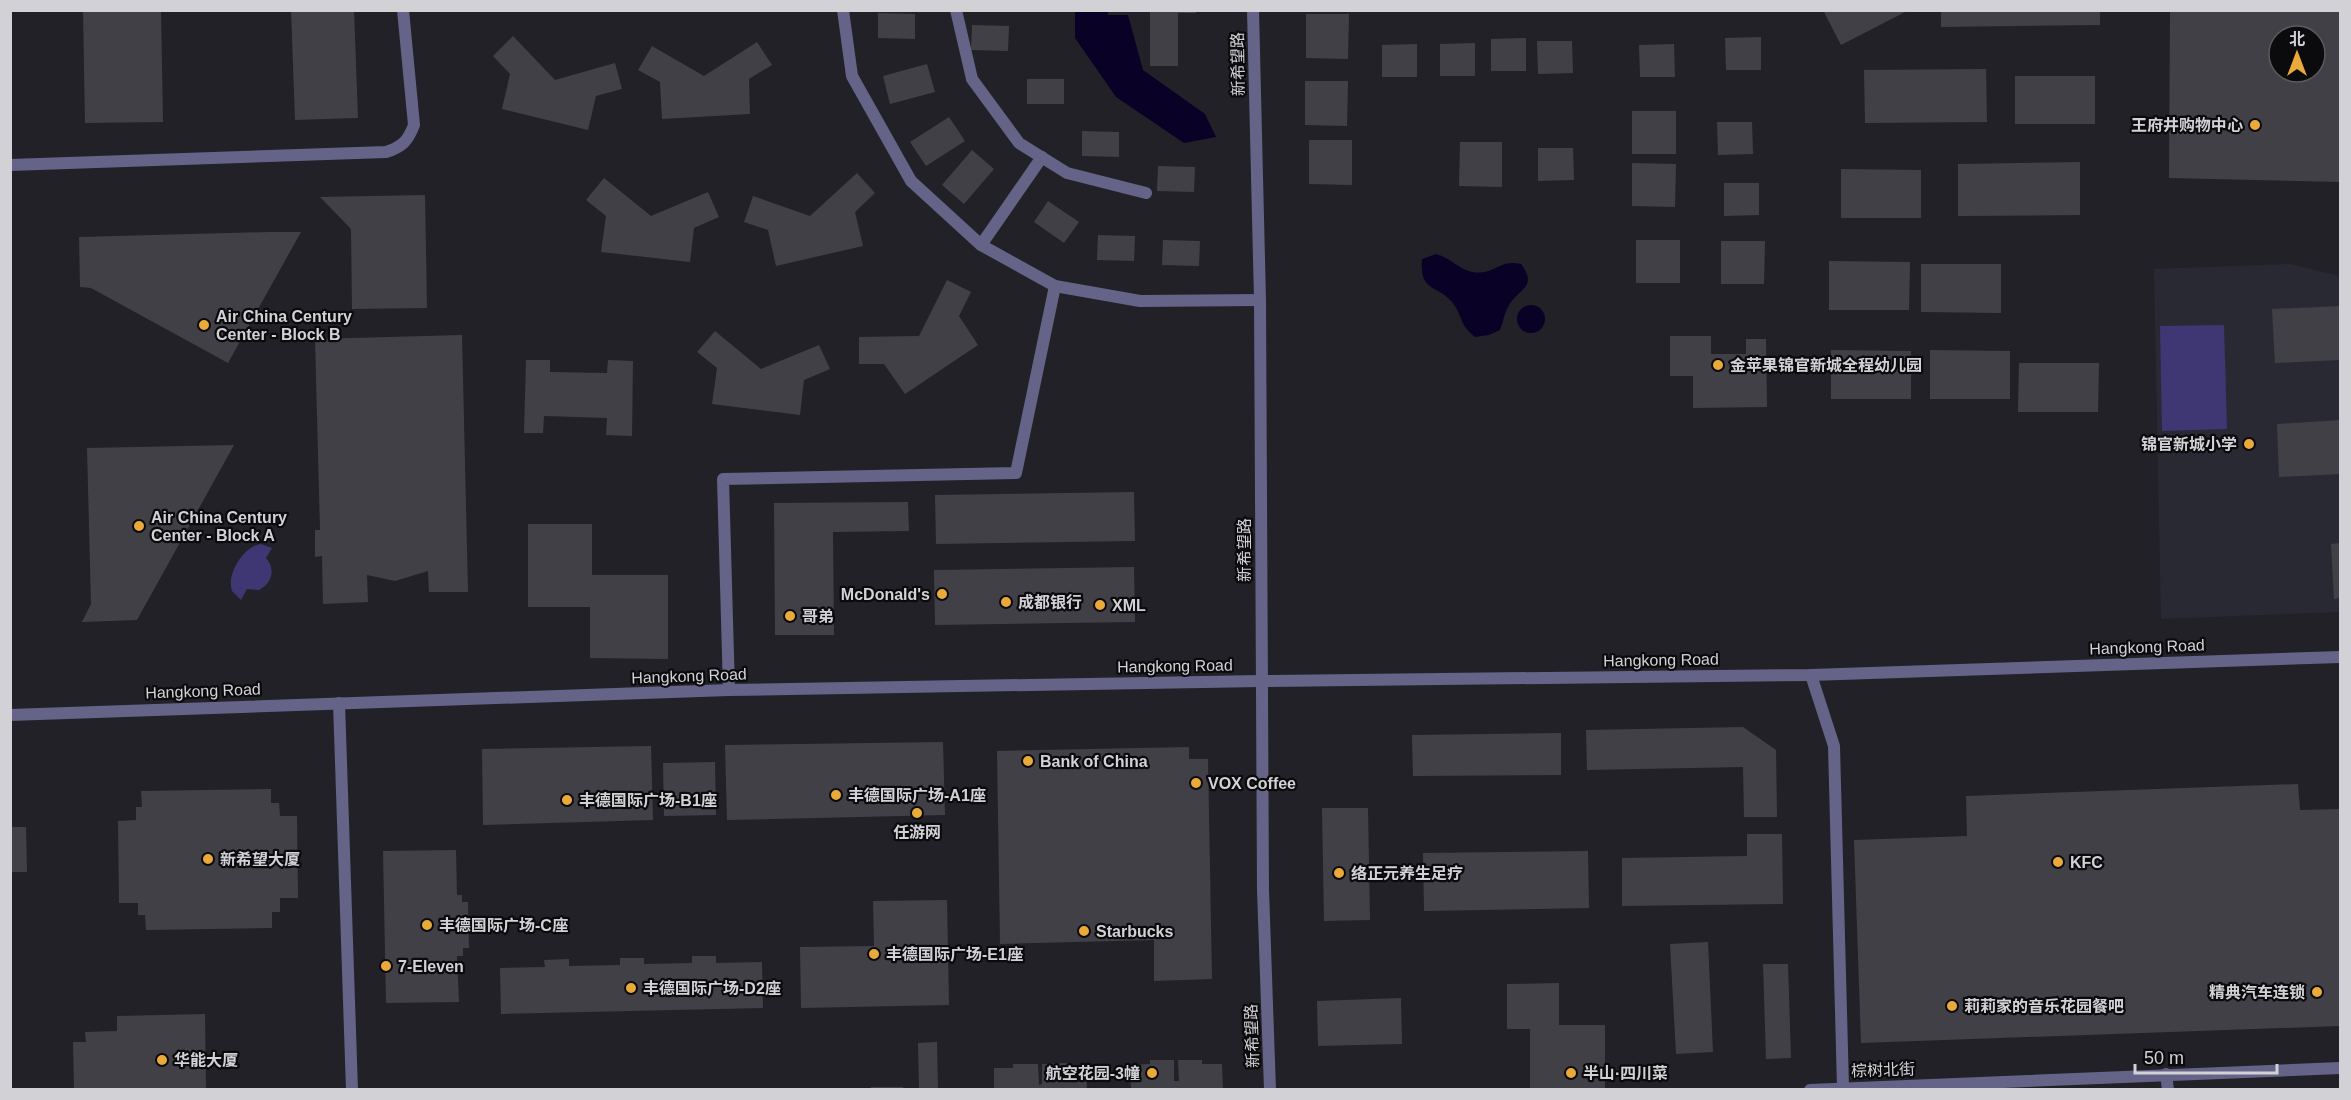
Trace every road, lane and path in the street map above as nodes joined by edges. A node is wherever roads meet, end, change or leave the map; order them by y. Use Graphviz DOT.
graph roads {
  1 [pos="403,10"];
  2 [pos="843,10"];
  3 [pos="956,10"];
  4 [pos="1253,10"];
  5 [pos="1042,157"];
  6 [pos="10,165"];
  7 [pos="1146,193"];
  8 [pos="981,245"];
  9 [pos="1055,286"];
  10 [pos="1260,300"];
  11 [pos="2340,657"];
  12 [pos="1811,675"];
  13 [pos="1261,681"];
  14 [pos="729,690"];
  15 [pos="339,703"];
  16 [pos="10,715"];
  17 [pos="2340,1068"];
  18 [pos="2166,1074"];
  19 [pos="1844,1088"];
  20 [pos="352,1089"];
  21 [pos="1270,1089"];
  22 [pos="1810,1089"];
  23 [pos="2168,1089"];
  1 -- 6 [label="street"];
  2 -- 8 [label="street"];
  3 -- 5 [label="street"];
  4 -- 10 [label="street, 新希望路"];
  5 -- 7 [label="street"];
  5 -- 8 [label="street"];
  8 -- 9 [label="street"];
  9 -- 10 [label="street"];
  9 -- 14 [label="street"];
  10 -- 13 [label="street, 新希望路"];
  11 -- 12 [label="street, Hangkong Road"];
  12 -- 13 [label="street, Hangkong Road"];
  12 -- 19 [label="street, 棕树北街"];
  13 -- 14 [label="street, Hangkong Road"];
  13 -- 21 [label="street, 新希望路"];
  14 -- 15 [label="street, Hangkong Road"];
  15 -- 16 [label="street, Hangkong Road"];
  15 -- 20 [label="street"];
  17 -- 18 [label="street, 棕树北街"];
  18 -- 19 [label="street, 棕树北街"];
  18 -- 23 [label="street"];
  19 -- 22 [label="street"];
}
